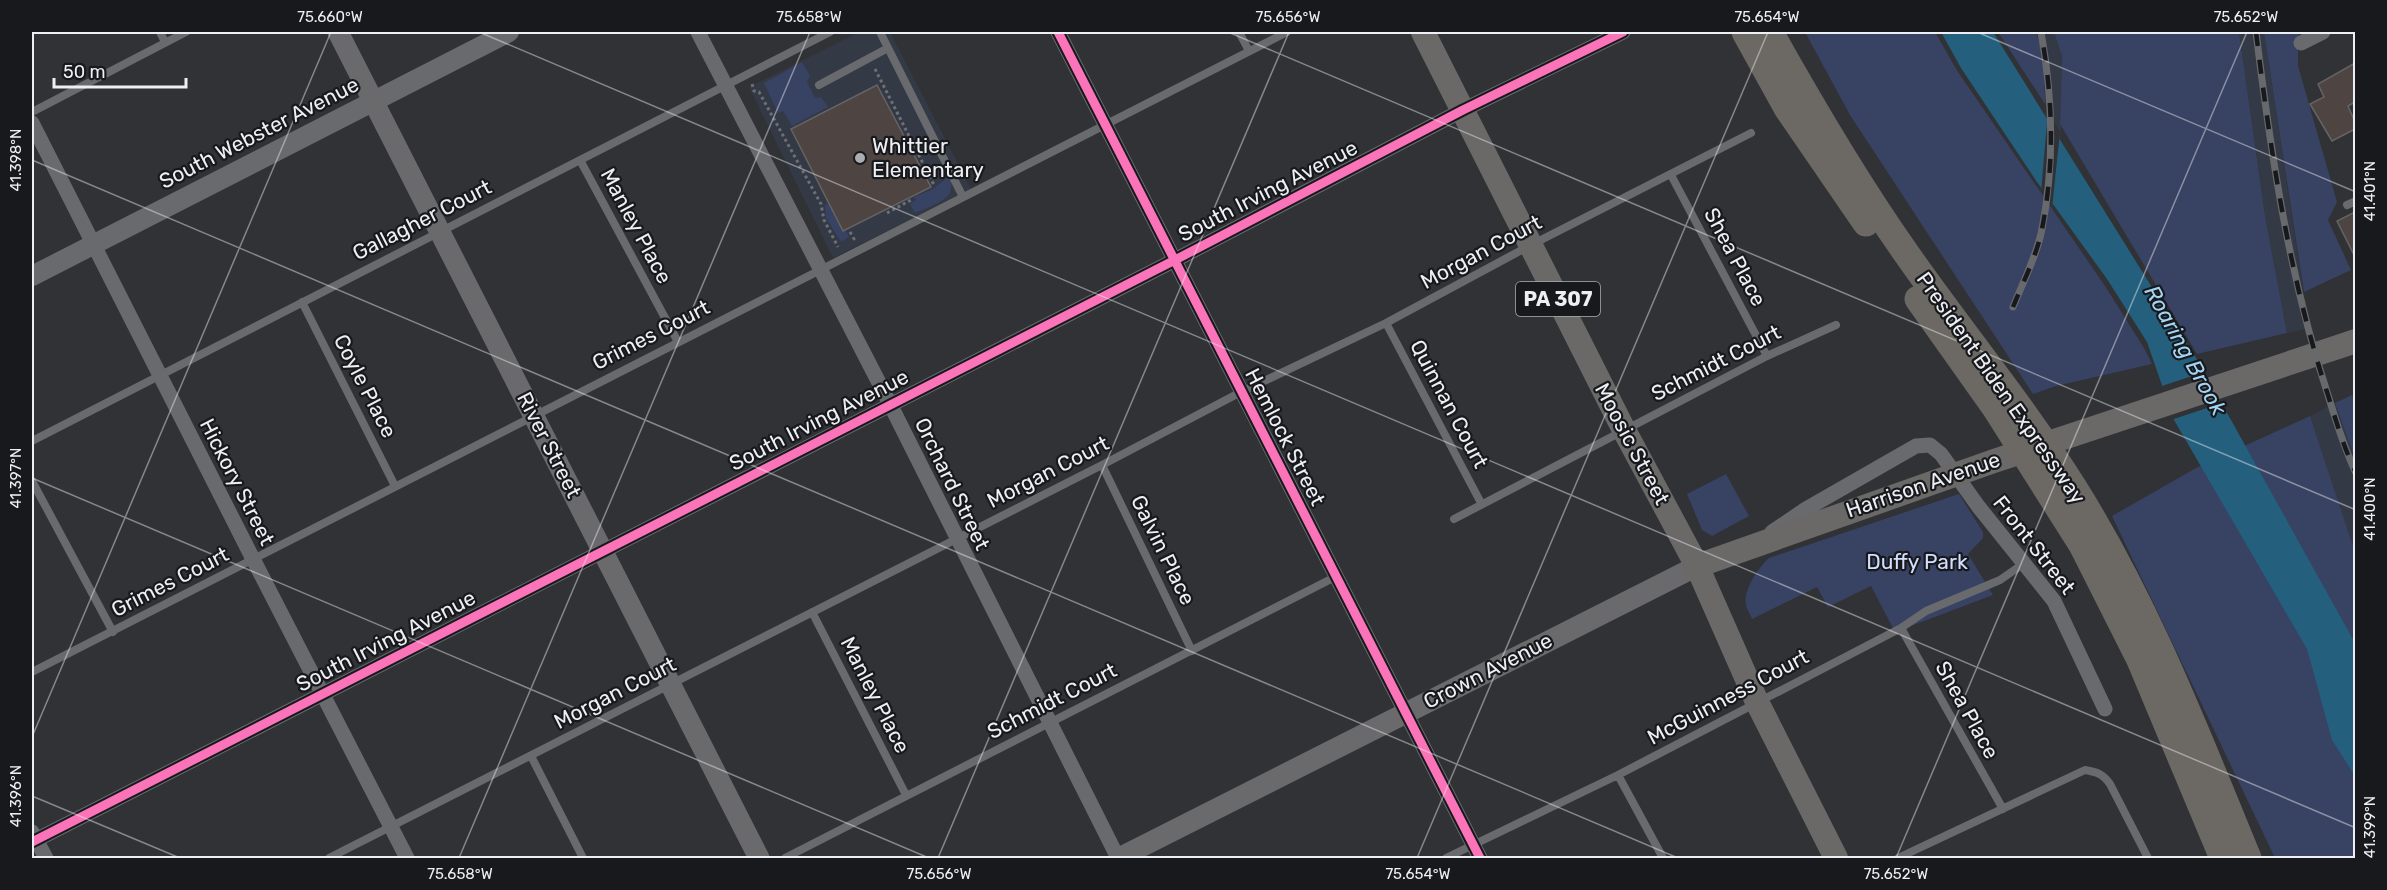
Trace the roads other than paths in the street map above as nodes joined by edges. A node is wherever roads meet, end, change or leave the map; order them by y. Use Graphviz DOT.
graph roads {
  1 [pos="160,32"];
  2 [pos="186,32"];
  3 [pos="338,32"];
  4 [pos="509,32"];
  5 [pos="698,32"];
  6 [pos="830,32"];
  7 [pos="880,32"];
  8 [pos="1058,32"];
  9 [pos="1239,32"];
  10 [pos="1287,32"];
  11 [pos="1423,32"];
  12 [pos="1623,32"];
  13 [pos="1745,32"];
  14 [pos="1770,32"];
  15 [pos="2323,32"];
  16 [pos="165,42"];
  17 [pos="2301,43"];
  18 [pos="888,48"];
  19 [pos="1249,51"];
  20 [pos="726,85"];
  21 [pos="819,85"];
  22 [pos="374,101"];
  23 [pos="1463,110"];
  24 [pos="32,112"];
  25 [pos="32,123"];
  26 [pos="1105,124"];
  27 [pos="1751,134"];
  28 [pos="580,160"];
  29 [pos="1671,175"];
  30 [pos="963,197"];
  31 [pos="2355,201"];
  32 [pos="2347,205"];
  33 [pos="439,232"];
  34 [pos="93,245"];
  35 [pos="1531,245"];
  36 [pos="1175,260"];
  37 [pos="820,270"];
  38 [pos="32,276"];
  39 [pos="302,302"];
  40 [pos="1386,323"];
  41 [pos="1836,325"];
  42 [pos="2353,341"];
  43 [pos="678,342"];
  44 [pos="1767,356"];
  45 [pos="160,376"];
  46 [pos="1241,392"];
  47 [pos="890,404"];
  48 [pos="535,415"];
  49 [pos="1624,429"];
  50 [pos="32,441"];
  51 [pos="1102,465"];
  52 [pos="1957,474"];
  53 [pos="32,481"];
  54 [pos="395,486"];
  55 [pos="1481,503"];
  56 [pos="1454,519"];
  57 [pos="956,538"];
  58 [pos="1755,543"];
  59 [pos="603,551"];
  60 [pos="253,559"];
  61 [pos="2024,564"];
  62 [pos="1697,566"];
  63 [pos="1336,576"];
  64 [pos="812,612"];
  65 [pos="1901,628"];
  66 [pos="112,632"];
  67 [pos="1192,651"];
  68 [pos="32,672"];
  69 [pos="670,684"];
  70 [pos="323,693"];
  71 [pos="1757,702"];
  72 [pos="2105,709"];
  73 [pos="1407,711"];
  74 [pos="1049,722"];
  75 [pos="531,756"];
  76 [pos="1618,775"];
  77 [pos="906,795"];
  78 [pos="2003,809"];
  79 [pos="392,827"];
  80 [pos="33,837"];
  81 [pos="1476,851"];
  82 [pos="46,858"];
  83 [pos="329,858"];
  84 [pos="407,858"];
  85 [pos="583,858"];
  86 [pos="759,858"];
  87 [pos="785,858"];
  88 [pos="1118,858"];
  89 [pos="1446,858"];
  90 [pos="1663,858"];
  91 [pos="1836,858"];
  92 [pos="1898,858"];
  93 [pos="2148,858"];
  94 [pos="2223,858"];
  95 [pos="2248,858"];
  1 -- 16 [label="lane"];
  2 -- 16 [label="lane"];
  3 -- 22 [label="main road, River Street"];
  4 -- 22 [label="street, South Webster Avenue"];
  5 -- 20 [label="street, Orchard Street"];
  6 -- 20 [label="lane, Gallagher Court"];
  7 -- 18 [label="lane"];
  8 -- 26 [label="street, Hemlock Street"];
  9 -- 19 [label="lane"];
  10 -- 19 [label="lane, Grimes Court"];
  11 -- 23 [label="main road, Moosic Street / PA 307"];
  12 -- 23 [label="street, South Irving Avenue"];
  13 -- 94 [label="highway, President Biden Expressway"];
  14 -- 95 [label="highway, President Biden Expressway"];
  15 -- 17 [label="street"];
  16 -- 24 [label="lane"];
  18 -- 21 [label="lane"];
  18 -- 30 [label="lane"];
  19 -- 26 [label="lane, Grimes Court"];
  20 -- 28 [label="lane, Gallagher Court"];
  20 -- 37 [label="street, Orchard Street"];
  22 -- 33 [label="main road, River Street"];
  22 -- 34 [label="street, South Webster Avenue"];
  23 -- 35 [label="main road, Moosic Street / PA 307"];
  23 -- 36 [label="street, South Irving Avenue"];
  25 -- 34 [label="street, Hickory Street"];
  26 -- 30 [label="lane, Grimes Court"];
  26 -- 36 [label="street, Hemlock Street"];
  27 -- 29 [label="lane, Morgan Court"];
  28 -- 33 [label="lane, Gallagher Court"];
  28 -- 43 [label="lane, Manley Place"];
  29 -- 35 [label="lane, Morgan Court"];
  29 -- 44 [label="lane, Shea Place"];
  30 -- 37 [label="lane, Grimes Court"];
  31 -- 32 [label="lane"];
  33 -- 39 [label="lane, Gallagher Court"];
  33 -- 48 [label="main road, River Street"];
  34 -- 38 [label="street, South Webster Avenue"];
  34 -- 45 [label="street, Hickory Street"];
  35 -- 40 [label="lane, Morgan Court"];
  35 -- 49 [label="main road, Moosic Street / PA 307"];
  36 -- 46 [label="street, Hemlock Street"];
  36 -- 47 [label="street, South Irving Avenue"];
  37 -- 43 [label="lane, Grimes Court"];
  37 -- 47 [label="street, Orchard Street"];
  39 -- 45 [label="lane, Gallagher Court"];
  39 -- 54 [label="lane, Coyle Place"];
  40 -- 46 [label="lane, Morgan Court"];
  40 -- 55 [label="lane, Quinnan Court"];
  41 -- 44 [label="lane, Schmidt Court"];
  42 -- 52 [label="main road, Harrison Avenue"];
  43 -- 48 [label="lane, Grimes Court"];
  44 -- 49 [label="lane, Schmidt Court"];
  45 -- 50 [label="lane, Gallagher Court"];
  45 -- 60 [label="street, Hickory Street"];
  46 -- 51 [label="lane, Morgan Court"];
  46 -- 63 [label="street, Hemlock Street"];
  47 -- 57 [label="street, Orchard Street"];
  47 -- 59 [label="street, South Irving Avenue"];
  48 -- 54 [label="lane, Grimes Court"];
  48 -- 59 [label="main road, River Street"];
  49 -- 55 [label="lane, Schmidt Court"];
  49 -- 62 [label="main road, Moosic Street / PA 307"];
  51 -- 57 [label="lane, Morgan Court"];
  51 -- 67 [label="lane, Galvin Place"];
  52 -- 58 [label="main road, Harrison Avenue"];
  52 -- 58 [label="street, Front Street"];
  52 -- 61 [label="street, Front Street"];
  53 -- 66 [label="lane"];
  54 -- 60 [label="lane, Grimes Court"];
  55 -- 56 [label="lane, Schmidt Court"];
  57 -- 64 [label="lane, Morgan Court"];
  57 -- 74 [label="street, Orchard Street"];
  58 -- 62 [label="main road, Harrison Avenue"];
  59 -- 69 [label="main road, River Street"];
  59 -- 70 [label="street, South Irving Avenue"];
  60 -- 66 [label="lane, Grimes Court"];
  60 -- 70 [label="street, Hickory Street"];
  61 -- 65 [label="lane, McGuinness Court"];
  61 -- 72 [label="street, Front Street"];
  62 -- 71 [label="main road, Moosic Street / PA 307"];
  62 -- 73 [label="main road, Crown Avenue"];
  63 -- 67 [label="lane, Schmidt Court"];
  63 -- 73 [label="street, Hemlock Street"];
  64 -- 69 [label="lane, Morgan Court"];
  64 -- 77 [label="lane, Manley Place"];
  65 -- 71 [label="lane, McGuinness Court"];
  65 -- 78 [label="lane, Shea Place"];
  66 -- 68 [label="lane, Grimes Court"];
  67 -- 74 [label="lane, Schmidt Court"];
  69 -- 75 [label="lane, Morgan Court"];
  69 -- 86 [label="main road, River Street"];
  70 -- 79 [label="street, Hickory Street"];
  70 -- 80 [label="street, South Irving Avenue"];
  71 -- 76 [label="lane, McGuinness Court"];
  71 -- 91 [label="main road, Moosic Street / PA 307"];
  73 -- 81 [label="street, Hemlock Street"];
  73 -- 88 [label="main road, Crown Avenue"];
  74 -- 77 [label="lane, Schmidt Court"];
  74 -- 88 [label="street, Orchard Street"];
  75 -- 79 [label="lane, Morgan Court"];
  75 -- 85 [label="lane"];
  76 -- 81 [label="lane, McGuinness Court"];
  76 -- 90 [label="lane"];
  77 -- 87 [label="lane, Schmidt Court"];
  78 -- 92 [label="lane"];
  78 -- 93 [label="lane"];
  79 -- 83 [label="lane, Morgan Court"];
  79 -- 84 [label="street, Hickory Street"];
  80 -- 82 [label="street"];
  81 -- 89 [label="lane, McGuinness Court"];
}
